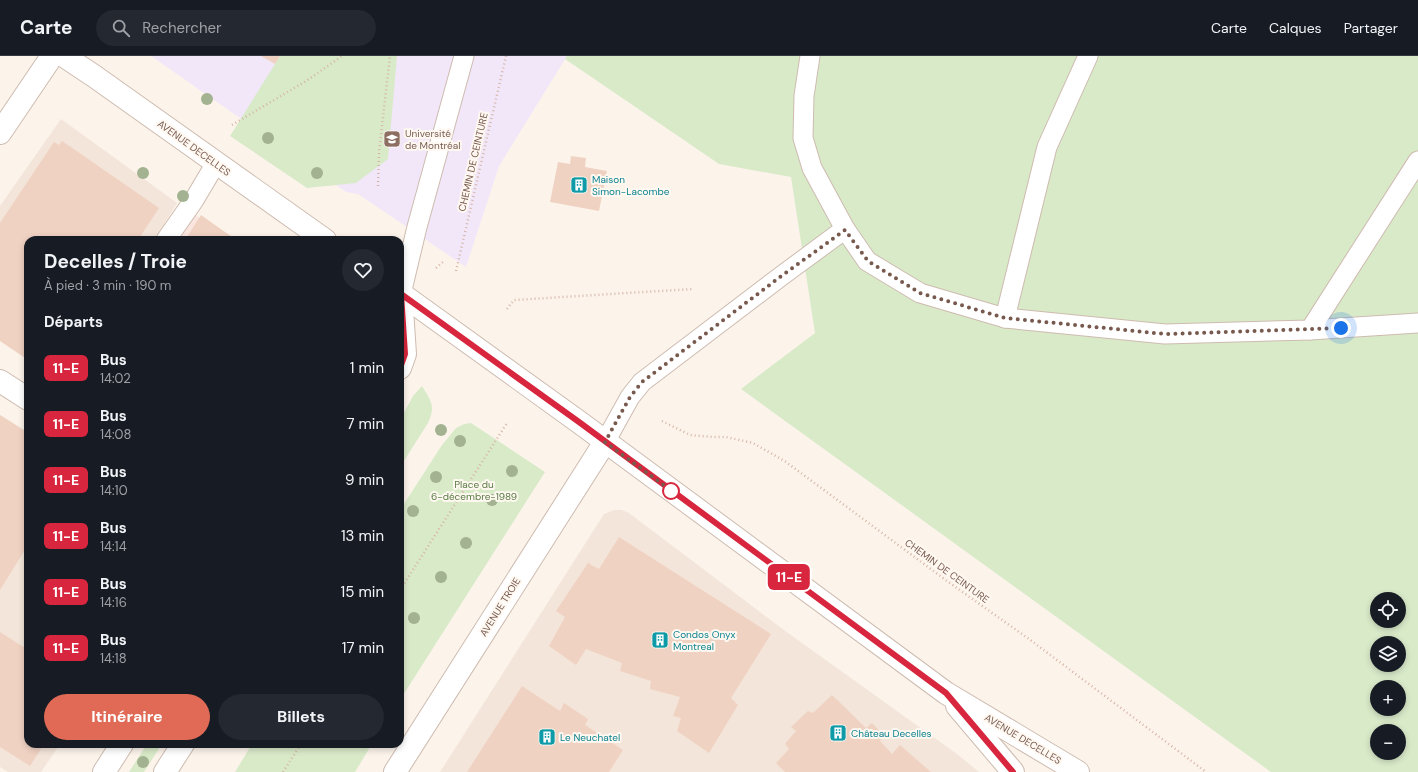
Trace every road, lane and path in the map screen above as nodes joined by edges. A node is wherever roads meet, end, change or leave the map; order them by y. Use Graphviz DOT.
graph roads {
  1 [pos="52,56"];
  2 [pos="64,56"];
  3 [pos="342,56"];
  4 [pos="390,56"];
  5 [pos="464,56"];
  6 [pos="506,56"];
  7 [pos="810,56"];
  8 [pos="1088,56"];
  9 [pos="232,125"];
  10 [pos="0,133"];
  11 [pos="1418,161"];
  12 [pos="216,163"];
  13 [pos="378,186"];
  14 [pos="845,230"];
  15 [pos="169,236"];
  16 [pos="319,236"];
  17 [pos="456,271"];
  18 [pos="404,278"];
  19 [pos="693,290"];
  20 [pos="404,297"];
  21 [pos="507,309"];
  22 [pos="1005,318"];
  23 [pos="1418,324"];
  24 [pos="1310,330"];
  25 [pos="404,342"];
  26 [pos="404,357"];
  27 [pos="0,381"];
  28 [pos="24,396"];
  29 [pos="662,421"];
  30 [pos="507,423"];
  31 [pos="605,442"];
  32 [pos="404,584"];
  33 [pos="946,693"];
  34 [pos="119,748"];
  35 [pos="180,748"];
  36 [pos="299,748"];
  37 [pos="104,772"];
  38 [pos="165,772"];
  39 [pos="284,772"];
  40 [pos="395,772"];
  41 [pos="1012,772"];
  42 [pos="1078,772"];
  43 [pos="1206,772"];
  1 -- 10 [label="street"];
  2 -- 12 [label="street, AVENUE DECELLES"];
  3 -- 9 [label="path"];
  4 -- 13 [label="path"];
  5 -- 18 [label="lane"];
  6 -- 17 [label="path, CHEMIN DE CEINTURE"];
  7 -- 14 [label="lane"];
  8 -- 22 [label="lane"];
  11 -- 24 [label="lane"];
  12 -- 15 [label="lane"];
  12 -- 16 [label="street, AVENUE DECELLES"];
  14 -- 22 [label="lane"];
  14 -- 31 [label="lane"];
  19 -- 21 [label="path"];
  20 -- 31 [label="street, AVENUE DECELLES"];
  22 -- 24 [label="lane"];
  23 -- 24 [label="lane"];
  25 -- 26 [label="street"];
  27 -- 28 [label="street"];
  29 -- 43 [label="path, CHEMIN DE CEINTURE"];
  30 -- 32 [label="path"];
  31 -- 33 [label="street, AVENUE DECELLES"];
  31 -- 40 [label="street, AVENUE TROIE"];
  33 -- 41 [label="street, AVENUE DECELLES"];
  33 -- 42 [label="street, AVENUE DECELLES"];
  34 -- 37 [label="street"];
  35 -- 38 [label="street"];
  36 -- 39 [label="path"];
}
